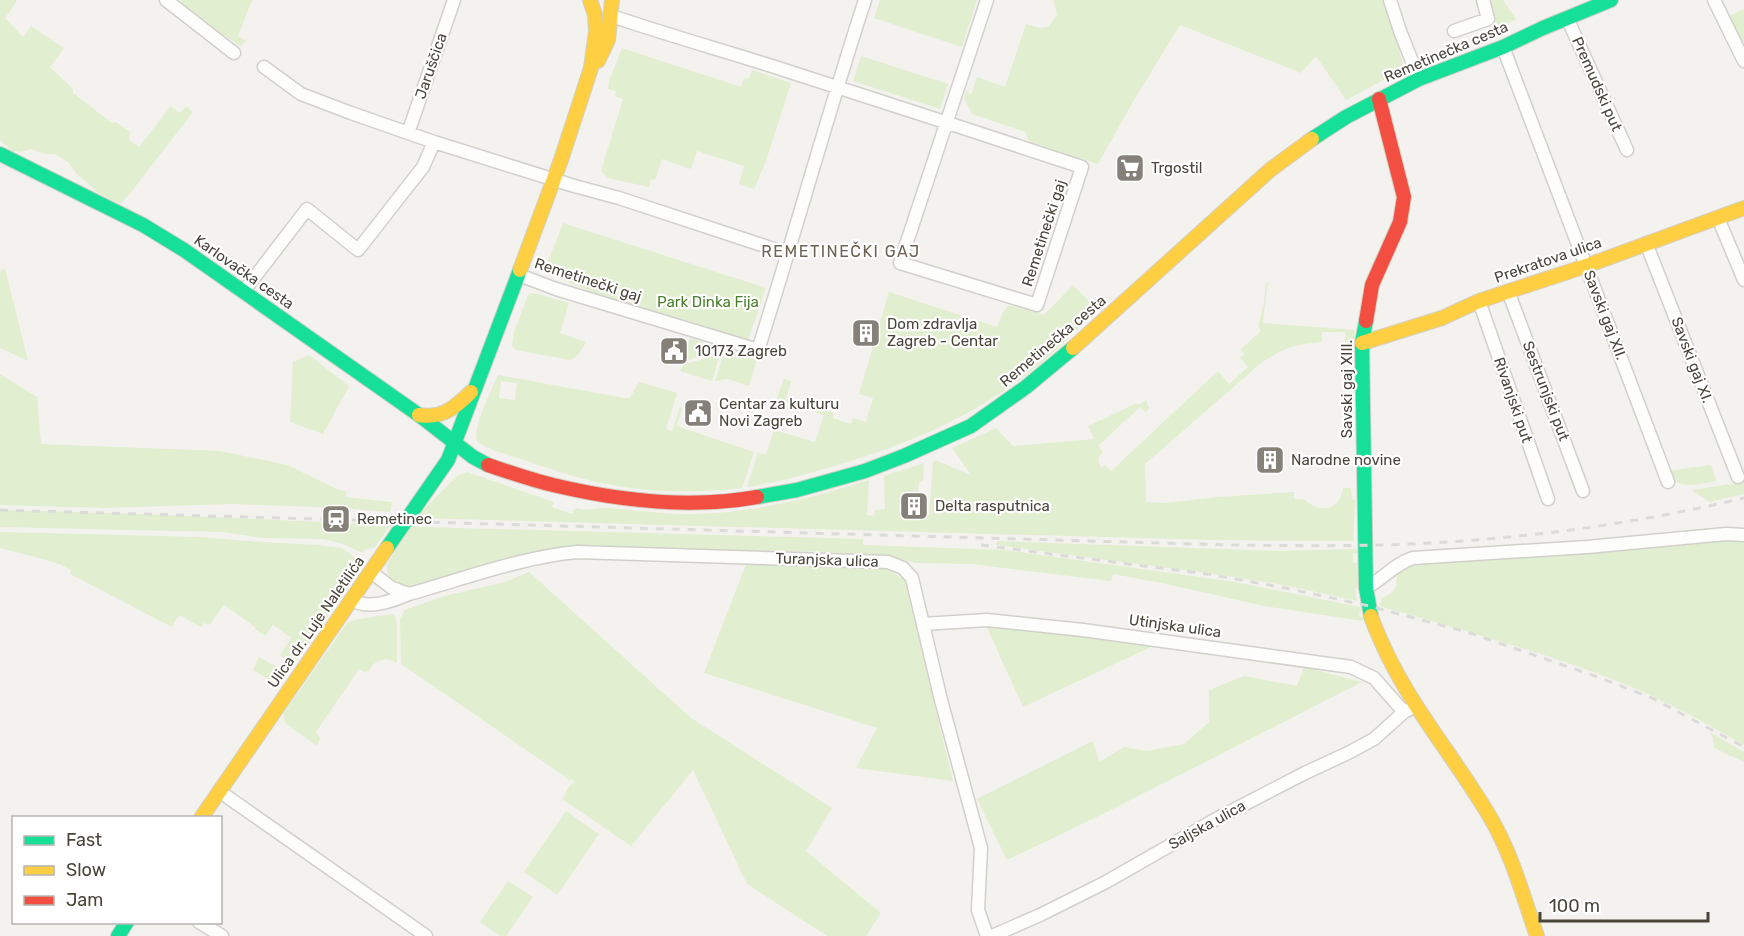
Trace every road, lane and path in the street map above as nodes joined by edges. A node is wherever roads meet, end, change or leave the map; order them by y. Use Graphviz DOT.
graph roads {
  1 [pos="166,0"];
  2 [pos="454,0"];
  3 [pos="590,0"];
  4 [pos="612,0"];
  5 [pos="865,0"];
  6 [pos="987,0"];
  7 [pos="1390,0"];
  8 [pos="1483,0"];
  9 [pos="1611,0"];
  10 [pos="1714,0"];
  11 [pos="612,16"];
  12 [pos="1567,18"];
  13 [pos="1454,31"];
  14 [pos="1503,47"];
  15 [pos="234,53"];
  16 [pos="1744,61"];
  17 [pos="264,67"];
  18 [pos="591,68"];
  19 [pos="1419,79"];
  20 [pos="837,87"];
  21 [pos="1379,99"];
  22 [pos="947,123"];
  23 [pos="408,133"];
  24 [pos="434,142"];
  25 [pos="1627,150"];
  26 [pos="0,154"];
  27 [pos="554,180"];
  28 [pos="1744,209"];
  29 [pos="1718,218"];
  30 [pos="1646,243"];
  31 [pos="789,254"];
  32 [pos="1586,266"];
  33 [pos="519,275"];
  34 [pos="1744,280"];
  35 [pos="244,291"];
  36 [pos="1508,291"];
  37 [pos="1479,301"];
  38 [pos="1362,343"];
  39 [pos="476,388"];
  40 [pos="418,415"];
  41 [pos="454,443"];
  42 [pos="1738,477"];
  43 [pos="1668,482"];
  44 [pos="1583,491"];
  45 [pos="1548,499"];
  46 [pos="1744,535"];
  47 [pos="1365,545"];
  48 [pos="371,572"];
  49 [pos="1366,588"];
  50 [pos="409,594"];
  51 [pos="352,600"];
  52 [pos="923,624"];
  53 [pos="1410,709"];
  54 [pos="219,791"];
  55 [pos="202,816"];
  56 [pos="202,924"];
  57 [pos="222,936"];
  58 [pos="426,936"];
  59 [pos="989,936"];
  60 [pos="1537,936"];
  1 -- 15 [label="street"];
  2 -- 23 [label="street, Jaruščica"];
  3 -- 18 [label="main road, Remetinečki gaj"];
  4 -- 11 [label="main road, Remetinečki gaj"];
  5 -- 20 [label="street, Remetinečki gaj"];
  6 -- 22 [label="street, Remetinečki gaj"];
  7 -- 19 [label="street"];
  8 -- 13 [label="street, Remetinečka cesta"];
  9 -- 12 [label="main road, Remetinečka cesta"];
  10 -- 16 [label="street"];
  11 -- 18 [label="main road, Remetinečki gaj"];
  11 -- 20 [label="street, Remetinečki gaj"];
  12 -- 14 [label="main road, Remetinečka cesta"];
  12 -- 25 [label="street, Premudski put"];
  14 -- 19 [label="main road, Remetinečka cesta"];
  14 -- 32 [label="street, Savski gaj XII."];
  17 -- 23 [label="street"];
  18 -- 27 [label="main road, Remetinečki gaj"];
  19 -- 21 [label="main road, Remetinečka cesta"];
  20 -- 22 [label="street, Remetinečki gaj"];
  20 -- 31 [label="street, Remetinečki gaj"];
  21 -- 38 [label="main road, Savski gaj XIII."];
  21 -- 41 [label="main road, Remetinečka cesta"];
  22 -- 22 [label="street, Remetinečki gaj"];
  23 -- 24 [label="street"];
  24 -- 27 [label="street"];
  24 -- 35 [label="street"];
  26 -- 35 [label="main road, Karlovačka cesta"];
  27 -- 31 [label="street"];
  27 -- 33 [label="main road, Remetinečki gaj"];
  28 -- 29 [label="main road, Prekratova ulica"];
  29 -- 30 [label="main road, Prekratova ulica"];
  29 -- 34 [label="street"];
  30 -- 32 [label="main road, Prekratova ulica"];
  30 -- 42 [label="street, Savski gaj XI."];
  31 -- 33 [label="street, Remetinečki gaj"];
  32 -- 36 [label="main road, Prekratova ulica"];
  32 -- 43 [label="street, Savski gaj XII."];
  33 -- 39 [label="main road, Remetinečki gaj"];
  35 -- 40 [label="main road, Karlovačka cesta"];
  36 -- 37 [label="main road, Prekratova ulica"];
  36 -- 44 [label="street, Sestrunjski put"];
  37 -- 38 [label="main road, Prekratova ulica"];
  37 -- 45 [label="street, Rivanjski put"];
  38 -- 47 [label="main road, Savski gaj XIII."];
  39 -- 40 [label="main road"];
  39 -- 41 [label="main road, Remetinečki gaj"];
  40 -- 41 [label="main road, Karlovačka cesta"];
  41 -- 48 [label="main road, Ulica dr. Luje Naletilića"];
  46 -- 49 [label="street"];
  47 -- 49 [label="main road, Utinjska ulica"];
  48 -- 50 [label="street"];
  48 -- 51 [label="main road, Ulica dr. Luje Naletilića"];
  49 -- 53 [label="main road, Utinjska ulica"];
  50 -- 51 [label="street, Turanjska ulica"];
  50 -- 52 [label="street, Turanjska ulica"];
  51 -- 54 [label="main road, Ulica dr. Luje Naletilića"];
  52 -- 53 [label="street, Utinjska ulica"];
  52 -- 59 [label="street, Turanjska ulica"];
  53 -- 59 [label="street, Saljska ulica"];
  53 -- 60 [label="main road, Utinjska ulica"];
  54 -- 55 [label="main road, Ulica dr. Luje Naletilića"];
  54 -- 58 [label="street"];
  56 -- 57 [label="street"];
}
